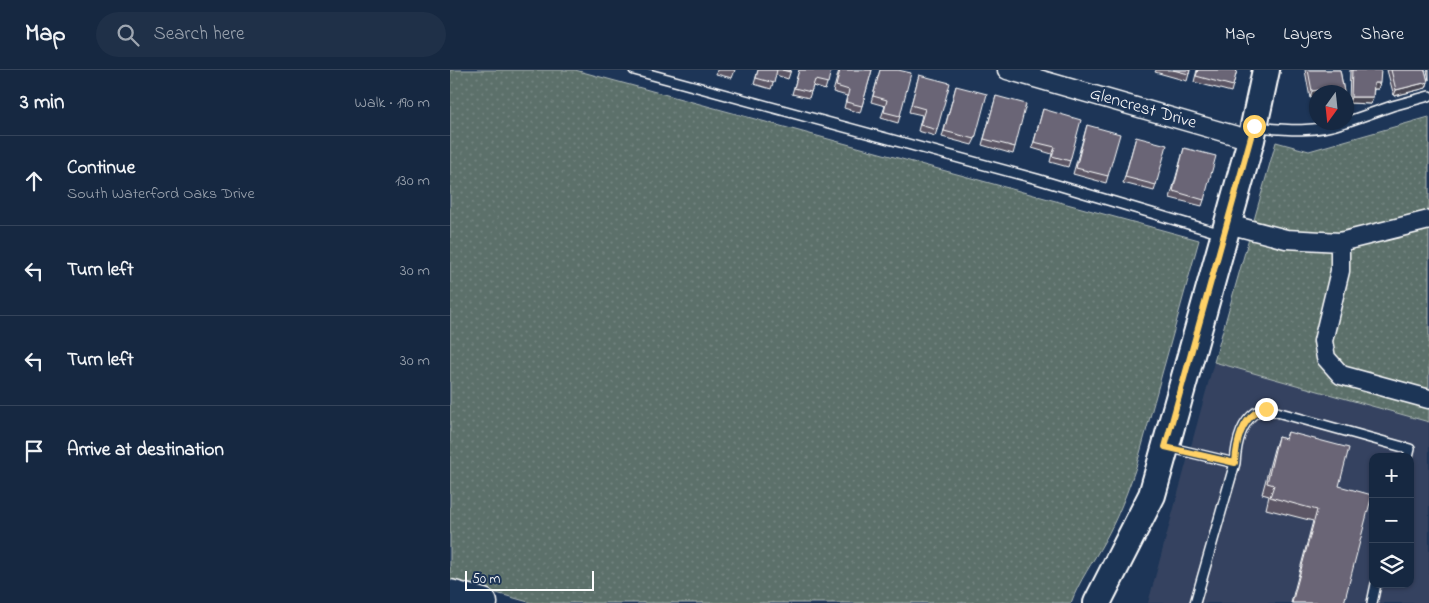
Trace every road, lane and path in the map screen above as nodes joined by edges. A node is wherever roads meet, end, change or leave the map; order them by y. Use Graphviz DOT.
graph roads {
  1 [pos="634,70"];
  2 [pos="1007,70"];
  3 [pos="1266,70"];
  4 [pos="1429,96"];
  5 [pos="1354,119"];
  6 [pos="1309,130"];
  7 [pos="1253,133"];
  8 [pos="1429,220"];
  9 [pos="1226,229"];
  10 [pos="1340,242"];
  11 [pos="1429,399"];
  12 [pos="1165,447"];
  13 [pos="1409,453"];
  14 [pos="1235,463"];
  15 [pos="1375,588"];
  16 [pos="450,594"];
  17 [pos="483,603"];
  18 [pos="1098,603"];
  19 [pos="1195,603"];
  20 [pos="1372,603"];
  1 -- 9 [label="lane"];
  2 -- 7 [label="street, Glencrest Drive"];
  3 -- 7 [label="street"];
  4 -- 5 [label="lane"];
  6 -- 7 [label="lane"];
  7 -- 9 [label="street"];
  8 -- 10 [label="street"];
  9 -- 10 [label="street"];
  9 -- 12 [label="street"];
  10 -- 11 [label="street"];
  12 -- 14 [label="lane"];
  12 -- 18 [label="street"];
  13 -- 14 [label="lane"];
  14 -- 19 [label="lane"];
  15 -- 20 [label="lane"];
  16 -- 17 [label="main road"];
}
